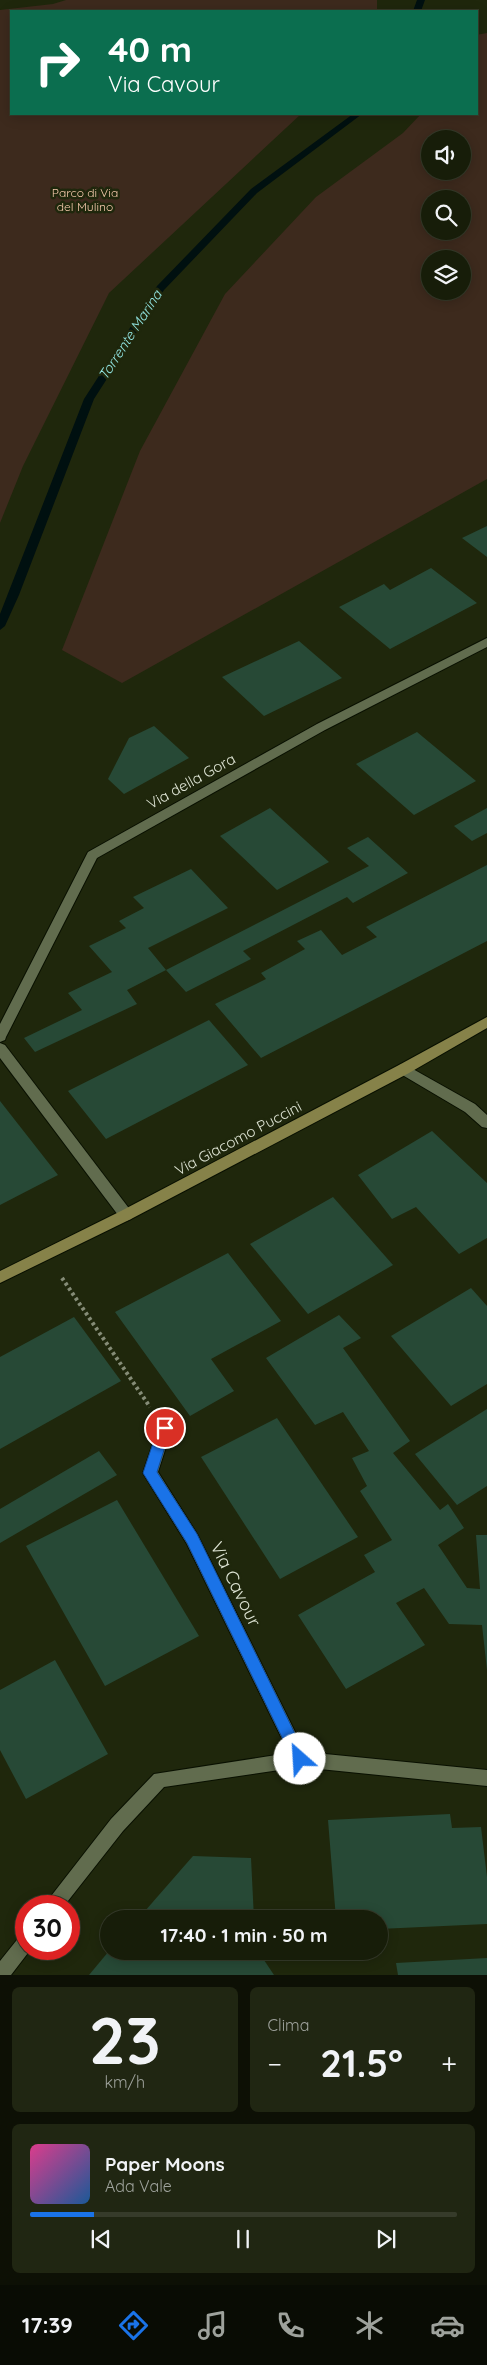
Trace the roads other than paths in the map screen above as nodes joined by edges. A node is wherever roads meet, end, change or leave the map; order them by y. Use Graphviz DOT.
graph roads {
  1 [pos="487,642"];
  2 [pos="487,1022"];
  3 [pos="0,1037"];
  4 [pos="0,1048"];
  5 [pos="404,1069"];
  6 [pos="487,1123"];
  7 [pos="126,1215"];
  8 [pos="0,1277"];
  9 [pos="165,1428"];
  10 [pos="300,1759"];
  11 [pos="487,1778"];
  12 [pos="63,1895"];
  13 [pos="15,1956"];
  14 [pos="0,1975"];
  1 -- 3 [label="street, Via della Gora"];
  2 -- 5 [label="street, Via Giacomo Puccini"];
  4 -- 7 [label="street"];
  5 -- 6 [label="street"];
  5 -- 7 [label="street, Via Giacomo Puccini"];
  7 -- 8 [label="street, Via Giacomo Puccini"];
  9 -- 10 [label="street, Via Cavour"];
  10 -- 11 [label="street"];
  10 -- 12 [label="street"];
  13 -- 14 [label="street"];
}
